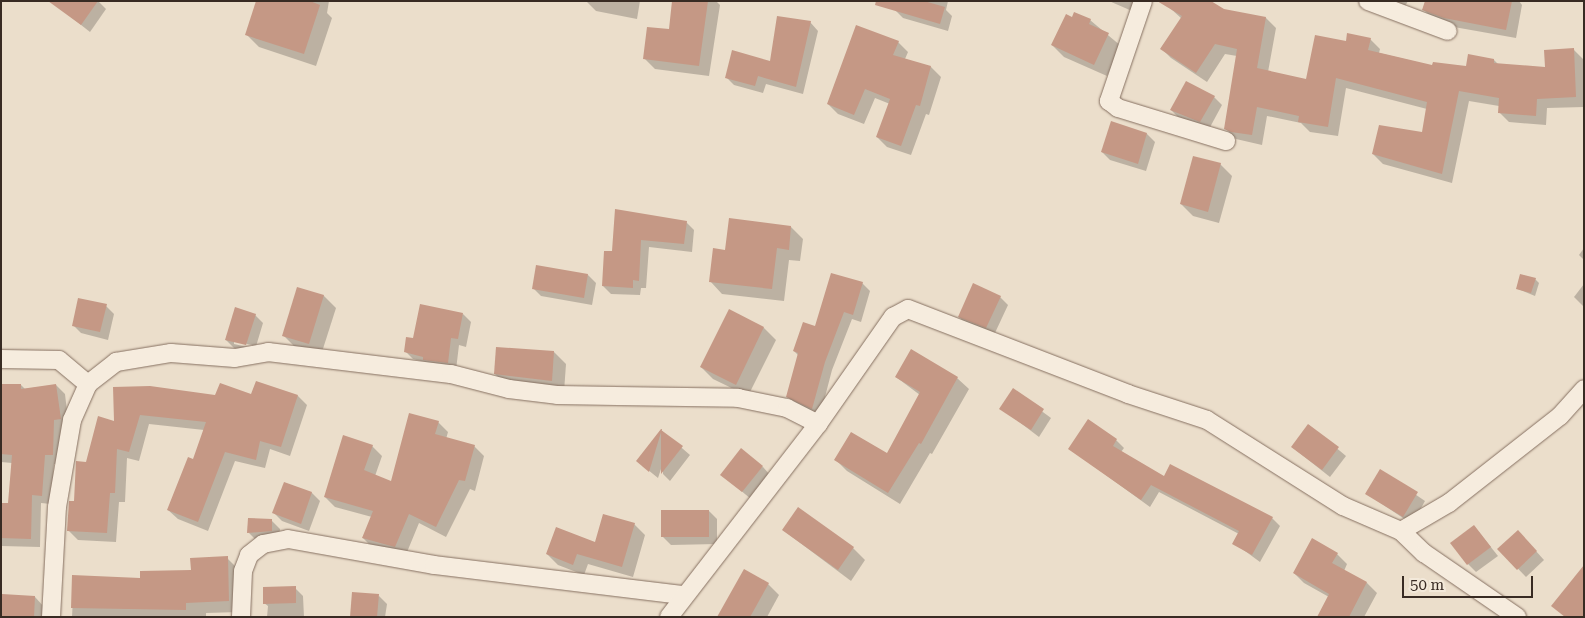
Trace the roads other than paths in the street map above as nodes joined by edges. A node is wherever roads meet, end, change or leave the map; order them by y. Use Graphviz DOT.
graph roads {
  1 [pos="1143,1"];
  2 [pos="1368,1"];
  3 [pos="1448,32"];
  4 [pos="1226,141"];
  5 [pos="1,359"];
  6 [pos="88,384"];
  7 [pos="1584,389"];
  8 [pos="818,424"];
  9 [pos="1402,531"];
  10 [pos="683,594"];
  11 [pos="51,617"];
  12 [pos="241,617"];
  13 [pos="669,617"];
  14 [pos="1517,617"];
  1 -- 4 [label="street"];
  2 -- 3 [label="street"];
  5 -- 6 [label="street"];
  6 -- 8 [label="street"];
  6 -- 11 [label="street"];
  7 -- 9 [label="street"];
  8 -- 9 [label="street"];
  8 -- 10 [label="street"];
  9 -- 14 [label="street"];
  10 -- 12 [label="street"];
  10 -- 13 [label="street"];
}
